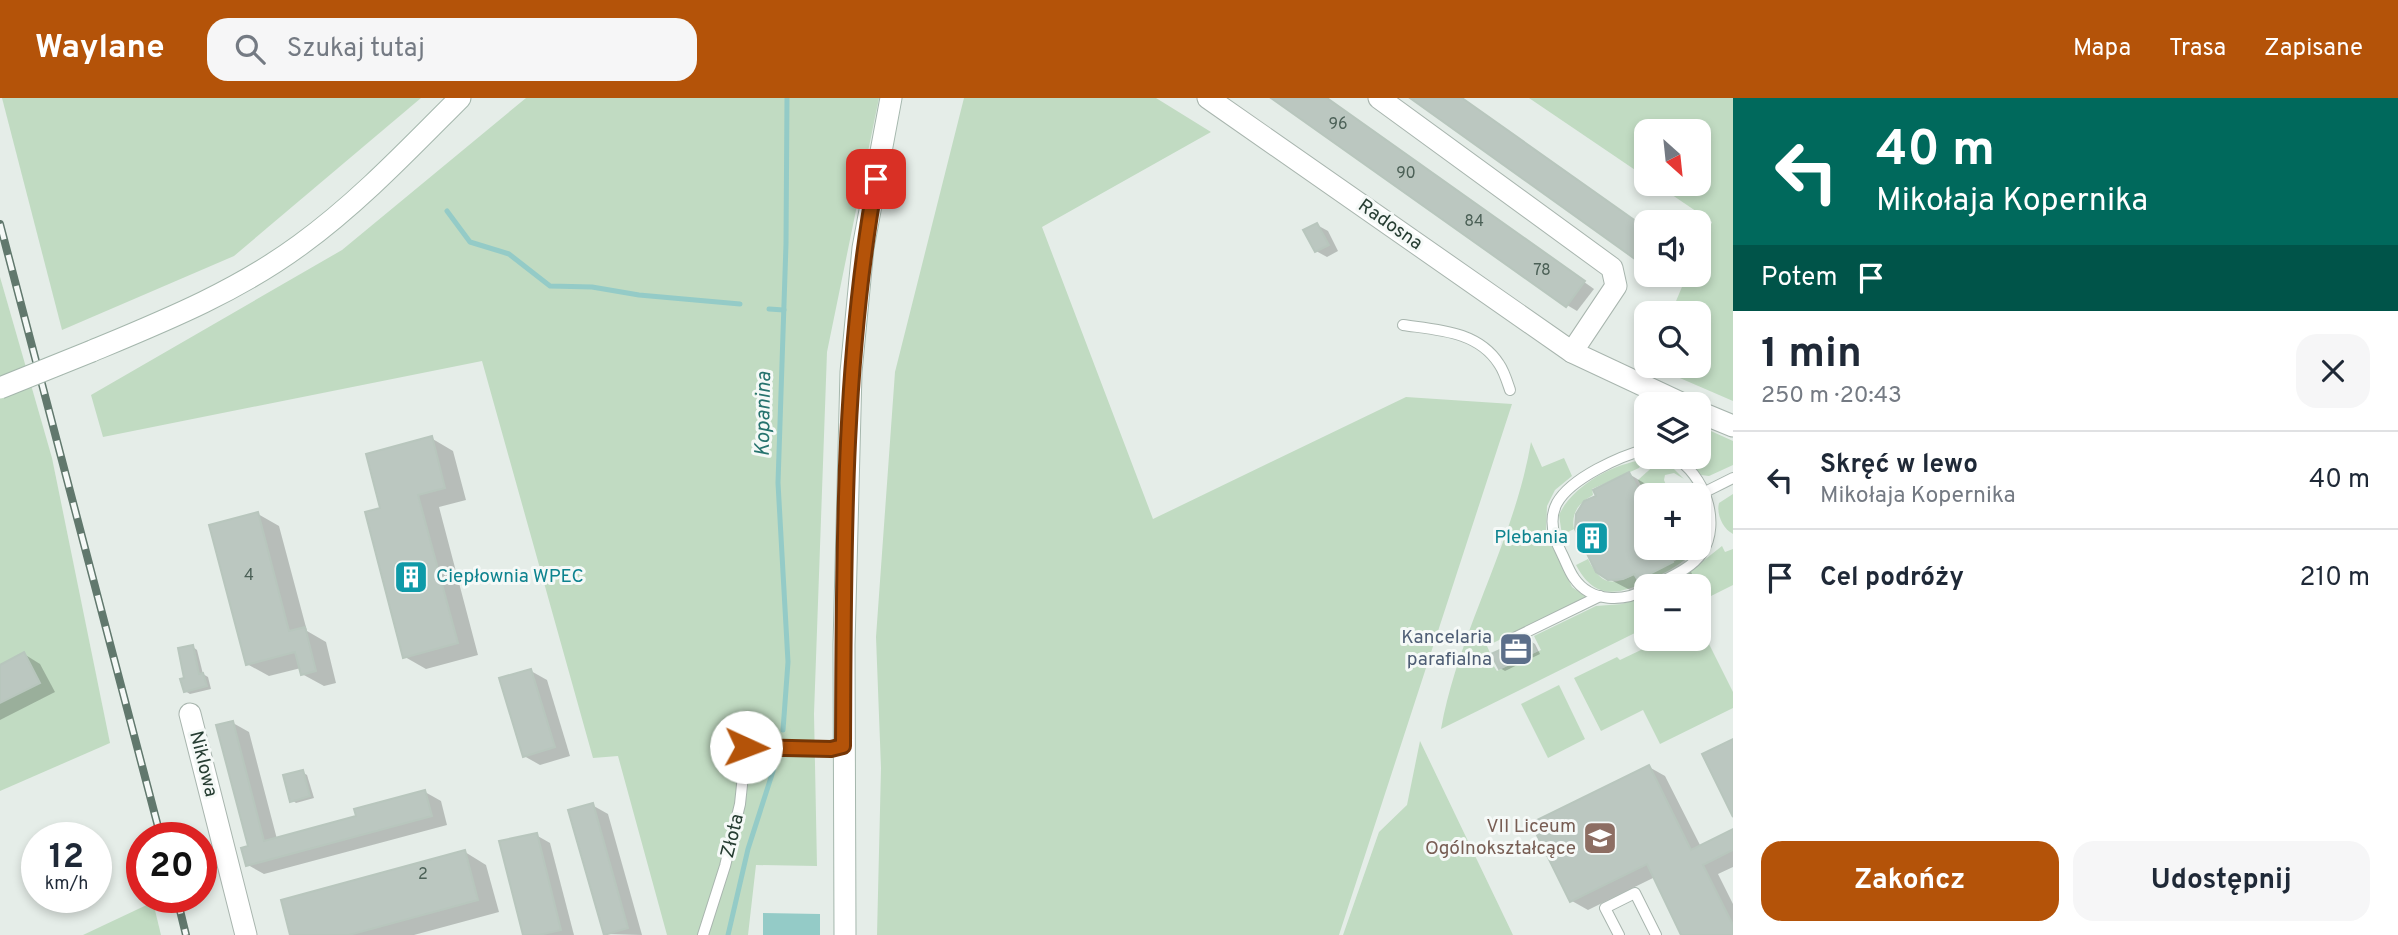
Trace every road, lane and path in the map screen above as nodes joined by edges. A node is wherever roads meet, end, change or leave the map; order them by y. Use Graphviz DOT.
graph roads {
  1 [pos="460,98"];
  2 [pos="891,98"];
  3 [pos="1208,98"];
  4 [pos="1379,98"];
  5 [pos="1403,325"];
  6 [pos="1572,352"];
  7 [pos="0,388"];
  8 [pos="1510,390"];
  9 [pos="1655,392"];
  10 [pos="1711,418"];
  11 [pos="1733,426"];
  12 [pos="1634,452"];
  13 [pos="1687,469"];
  14 [pos="1733,478"];
  15 [pos="1700,483"];
  16 [pos="1711,489"];
  17 [pos="1695,560"];
  18 [pos="1676,574"];
  19 [pos="1634,595"];
  20 [pos="1600,596"];
  21 [pos="1506,642"];
  22 [pos="190,714"];
  23 [pos="843,746"];
  24 [pos="246,935"];
  25 [pos="703,935"];
  26 [pos="845,935"];
  27 [pos="1619,935"];
  28 [pos="1656,935"];
  1 -- 7 [label="street, bridge"];
  2 -- 23 [label="street"];
  3 -- 6 [label="street, Radosna"];
  4 -- 6 [label="street"];
  5 -- 8 [label="lane"];
  6 -- 9 [label="street, Radosna"];
  10 -- 11 [label="street, Radosna"];
  12 -- 20 [label="lane"];
  13 -- 15 [label="lane"];
  14 -- 16 [label="lane"];
  17 -- 18 [label="lane"];
  19 -- 20 [label="lane"];
  20 -- 21 [label="lane"];
  22 -- 24 [label="street, Niklowa"];
  23 -- 25 [label="lane, Złota"];
  23 -- 26 [label="street"];
  27 -- 28 [label="lane"];
}
